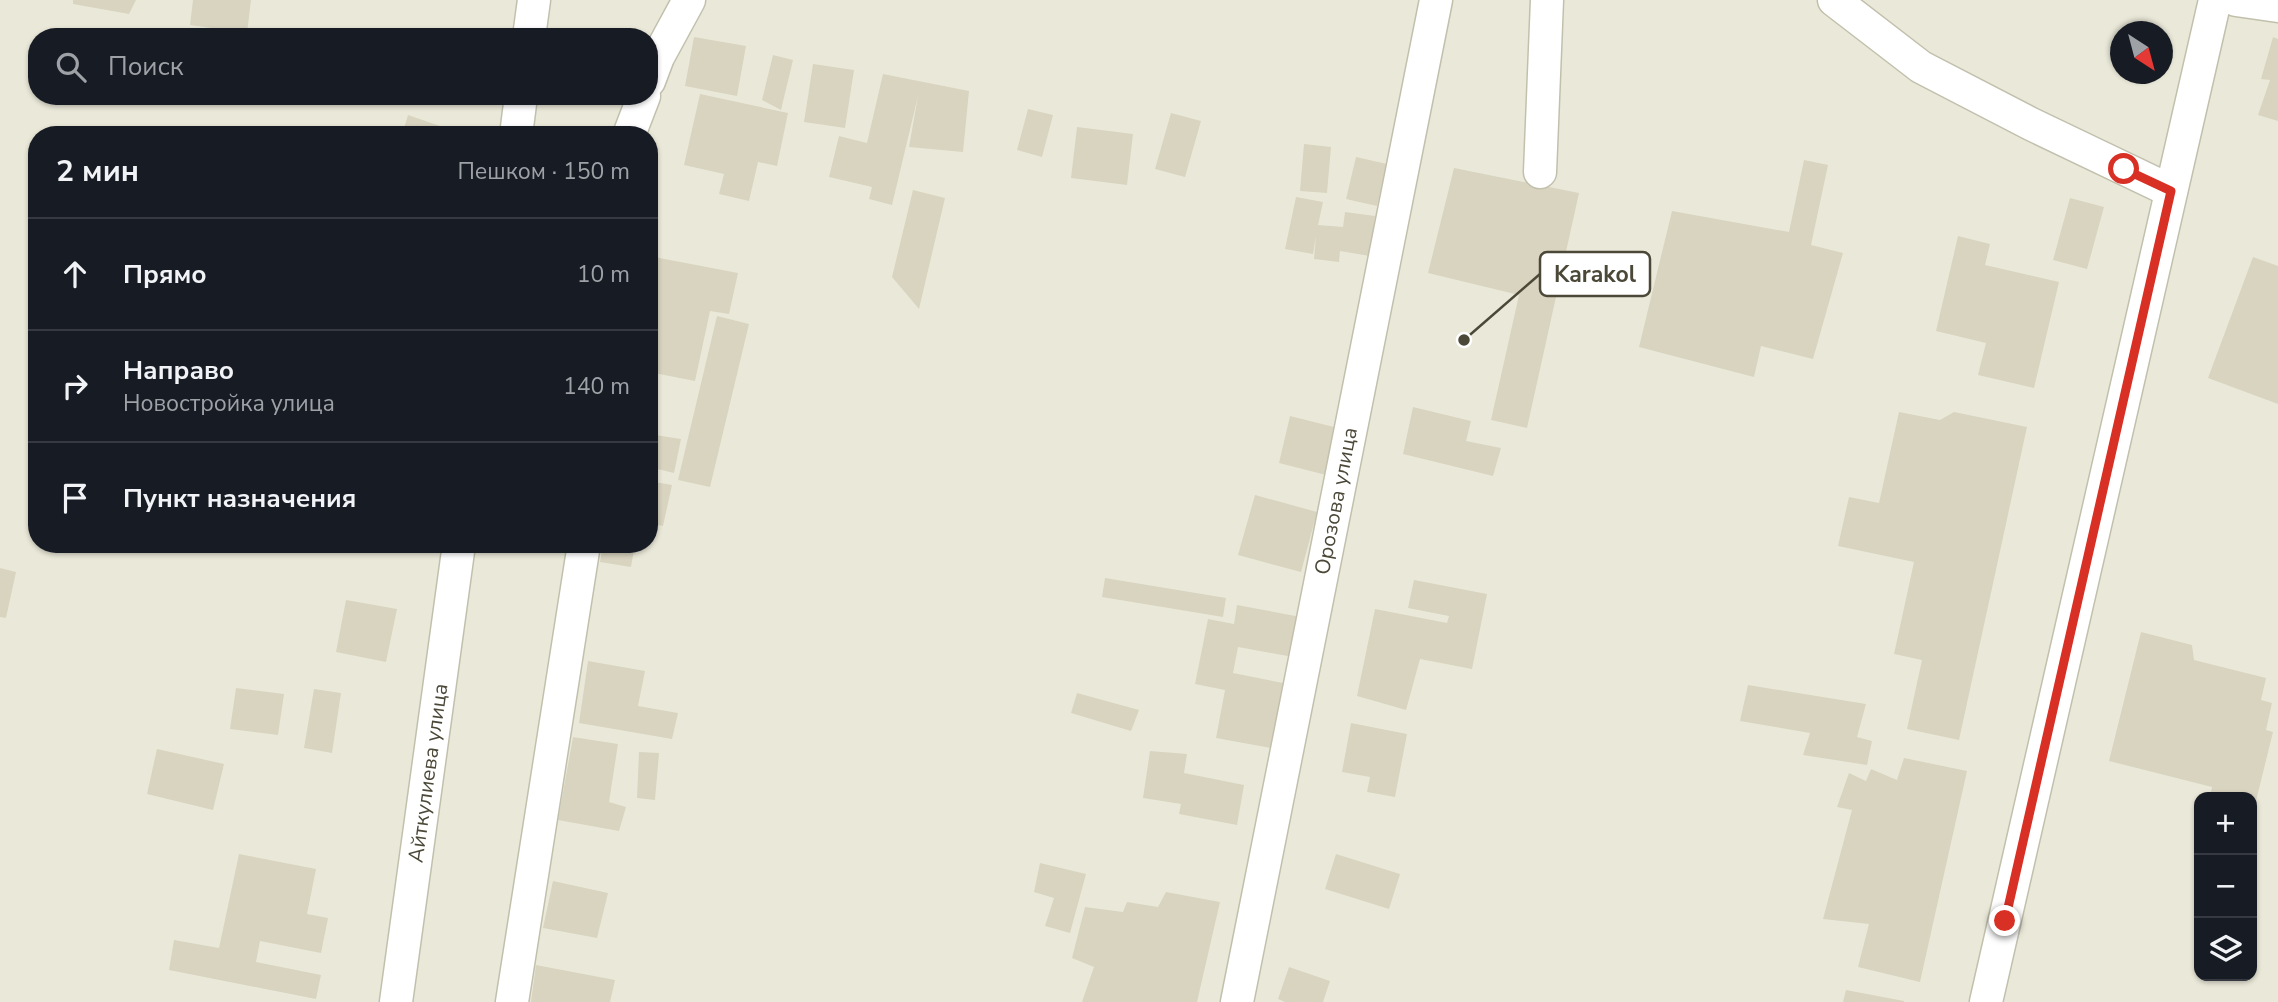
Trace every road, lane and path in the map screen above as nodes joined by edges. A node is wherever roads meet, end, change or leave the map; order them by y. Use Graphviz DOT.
graph roads {
  1 [pos="534,0"];
  2 [pos="689,0"];
  3 [pos="1436,0"];
  4 [pos="1547,0"];
  5 [pos="1834,0"];
  6 [pos="2215,0"];
  7 [pos="2236,0"];
  8 [pos="2278,6"];
  9 [pos="530,28"];
  10 [pos="658,60"];
  11 [pos="520,105"];
  12 [pos="641,105"];
  13 [pos="517,126"];
  14 [pos="632,126"];
  15 [pos="1540,172"];
  16 [pos="2171,191"];
  17 [pos="459,553"];
  18 [pos="583,553"];
  19 [pos="397,1002"];
  20 [pos="512,1002"];
  21 [pos="1237,1002"];
  22 [pos="1986,1002"];
  1 -- 9 [label="street"];
  2 -- 10 [label="street"];
  3 -- 21 [label="street, Орозова улица"];
  4 -- 15 [label="street"];
  5 -- 16 [label="street"];
  6 -- 16 [label="street"];
  7 -- 8 [label="street"];
  11 -- 13 [label="street"];
  12 -- 14 [label="street"];
  16 -- 22 [label="street"];
  17 -- 19 [label="street, Айткулиева улица"];
  18 -- 20 [label="street"];
}
